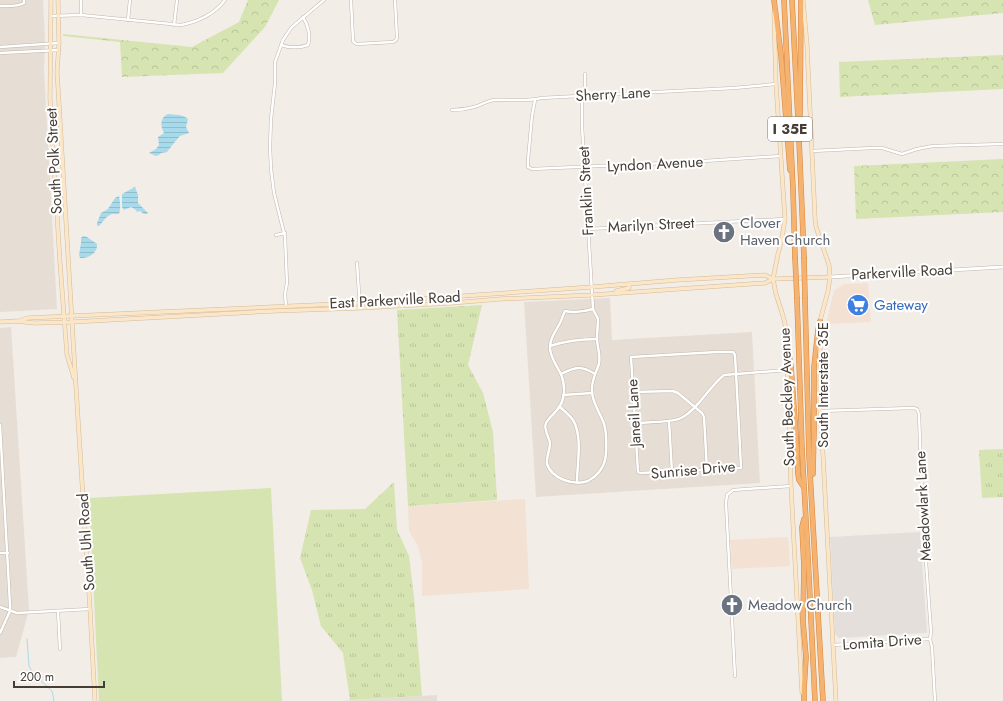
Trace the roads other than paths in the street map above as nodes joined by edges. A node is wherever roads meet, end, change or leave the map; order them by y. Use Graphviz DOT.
graph roads {
  1 [pos="24,0"];
  2 [pos="51,0"];
  3 [pos="58,0"];
  4 [pos="81,0"];
  5 [pos="130,0"];
  6 [pos="177,0"];
  7 [pos="225,0"];
  8 [pos="324,0"];
  9 [pos="351,0"];
  10 [pos="394,0"];
  11 [pos="774,0"];
  12 [pos="784,0"];
  13 [pos="792,0"];
  14 [pos="802,0"];
  15 [pos="0,6"];
  16 [pos="81,15"];
  17 [pos="52,16"];
  18 [pos="59,16"];
  19 [pos="303,17"];
  20 [pos="128,20"];
  21 [pos="174,25"];
  22 [pos="51,43"];
  23 [pos="59,43"];
  24 [pos="29,45"];
  25 [pos="281,45"];
  26 [pos="0,48"];
  27 [pos="59,50"];
  28 [pos="51,51"];
  29 [pos="30,52"];
  30 [pos="0,53"];
  31 [pos="585,74"];
  32 [pos="776,84"];
  33 [pos="585,96"];
  34 [pos="535,100"];
  35 [pos="452,110"];
  36 [pos="799,139"];
  37 [pos="1003,144"];
  38 [pos="812,151"];
  39 [pos="782,156"];
  40 [pos="585,167"];
  41 [pos="793,189"];
  42 [pos="785,219"];
  43 [pos="588,229"];
  44 [pos="284,233"];
  45 [pos="276,235"];
  46 [pos="356,263"];
  47 [pos="1003,267"];
  48 [pos="749,276"];
  49 [pos="830,277"];
  50 [pos="773,278"];
  51 [pos="801,278"];
  52 [pos="665,281"];
  53 [pos="629,284"];
  54 [pos="750,284"];
  55 [pos="592,287"];
  56 [pos="666,289"];
  57 [pos="607,294"];
  58 [pos="592,295"];
  59 [pos="436,298"];
  60 [pos="359,303"];
  61 [pos="436,304"];
  62 [pos="249,308"];
  63 [pos="286,308"];
  64 [pos="360,308"];
  65 [pos="593,309"];
  66 [pos="185,310"];
  67 [pos="249,313"];
  68 [pos="63,316"];
  69 [pos="71,316"];
  70 [pos="185,316"];
  71 [pos="16,321"];
  72 [pos="820,321"];
  73 [pos="0,322"];
  74 [pos="64,322"];
  75 [pos="72,322"];
  76 [pos="597,339"];
  77 [pos="787,343"];
  78 [pos="550,346"];
  79 [pos="787,370"];
  80 [pos="561,374"];
  81 [pos="595,374"];
  82 [pos="736,374"];
  83 [pos="76,383"];
  84 [pos="633,392"];
  85 [pos="592,393"];
  86 [pos="563,395"];
  87 [pos="695,406"];
  88 [pos="560,407"];
  89 [pos="820,411"];
  90 [pos="669,421"];
  91 [pos="635,423"];
  92 [pos="0,425"];
  93 [pos="0,431"];
  94 [pos="707,470"];
  95 [pos="2,472"];
  96 [pos="638,472"];
  97 [pos="672,472"];
  98 [pos="577,482"];
  99 [pos="791,486"];
  100 [pos="804,486"];
  101 [pos="811,492"];
  102 [pos="0,512"];
  103 [pos="6,512"];
  104 [pos="806,515"];
  105 [pos="0,553"];
  106 [pos="8,553"];
  107 [pos="0,608"];
  108 [pos="90,609"];
  109 [pos="10,611"];
  110 [pos="58,611"];
  111 [pos="0,633"];
  112 [pos="930,639"];
  113 [pos="833,645"];
  114 [pos="60,650"];
  115 [pos="735,676"];
  116 [pos="95,701"];
  117 [pos="803,701"];
  118 [pos="815,701"];
  119 [pos="823,701"];
  120 [pos="836,701"];
  121 [pos="935,701"];
  1 -- 15 [label="street"];
  2 -- 17 [label="main road, South Polk Street"];
  3 -- 18 [label="main road, South Polk Street"];
  4 -- 16 [label="street"];
  5 -- 20 [label="street"];
  6 -- 21 [label="street"];
  7 -- 21 [label="street"];
  8 -- 19 [label="street"];
  9 -- 10 [label="street"];
  11 -- 32 [label="main road, South Beckley Avenue"];
  11 -- 41 [label="highway"];
  12 -- 41 [label="highway, I 35E"];
  13 -- 36 [label="highway, I 35E"];
  14 -- 36 [label="highway"];
  14 -- 38 [label="main road, South Interstate 35E"];
  16 -- 18 [label="street"];
  16 -- 20 [label="street"];
  17 -- 18 [label="street"];
  17 -- 22 [label="main road, South Polk Street"];
  18 -- 23 [label="main road, South Polk Street"];
  19 -- 25 [label="street"];
  19 -- 25 [label="street"];
  20 -- 21 [label="street"];
  22 -- 23 [label="street"];
  22 -- 24 [label="street"];
  22 -- 28 [label="main road, South Polk Street"];
  23 -- 27 [label="main road, South Polk Street"];
  24 -- 26 [label="street"];
  24 -- 29 [label="street"];
  25 -- 44 [label="street"];
  27 -- 28 [label="street"];
  27 -- 69 [label="main road, South Polk Street"];
  28 -- 29 [label="street"];
  28 -- 68 [label="main road, South Polk Street"];
  29 -- 30 [label="street"];
  31 -- 33 [label="street, Franklin Street"];
  32 -- 33 [label="street, Sherry Lane"];
  32 -- 39 [label="main road, South Beckley Avenue"];
  33 -- 34 [label="street, Sherry Lane"];
  33 -- 40 [label="street, Franklin Street"];
  34 -- 35 [label="street, Sherry Lane"];
  34 -- 40 [label="street, Lyndon Avenue"];
  36 -- 101 [label="highway, I 35E, bridge"];
  37 -- 38 [label="street"];
  38 -- 49 [label="main road, South Interstate 35E"];
  39 -- 40 [label="street, Lyndon Avenue"];
  39 -- 42 [label="main road, South Beckley Avenue"];
  40 -- 43 [label="street, Franklin Street"];
  41 -- 100 [label="highway, I 35E, bridge"];
  42 -- 43 [label="street, Marilyn Street"];
  42 -- 50 [label="main road, South Beckley Avenue"];
  43 -- 55 [label="street, Franklin Street"];
  44 -- 45 [label="street"];
  44 -- 63 [label="street"];
  46 -- 60 [label="street"];
  47 -- 49 [label="street, Parkerville Road"];
  48 -- 50 [label="main road, East Parkerville Road"];
  48 -- 52 [label="main road, East Parkerville Road"];
  48 -- 54 [label="main road"];
  49 -- 51 [label="main road, Parkerville Road"];
  49 -- 72 [label="main road, South Interstate 35E"];
  50 -- 51 [label="main road, East Parkerville Road"];
  50 -- 54 [label="main road, East Parkerville Road"];
  50 -- 77 [label="main road, South Beckley Avenue"];
  52 -- 53 [label="main road, East Parkerville Road"];
  52 -- 56 [label="main road"];
  53 -- 55 [label="main road, East Parkerville Road"];
  53 -- 57 [label="main road"];
  54 -- 56 [label="main road, East Parkerville Road"];
  55 -- 58 [label="street, Franklin Street"];
  55 -- 59 [label="main road, East Parkerville Road"];
  56 -- 57 [label="main road, East Parkerville Road"];
  57 -- 58 [label="main road, East Parkerville Road"];
  58 -- 61 [label="main road, East Parkerville Road"];
  58 -- 65 [label="street, Franklin Street"];
  59 -- 60 [label="main road, East Parkerville Road"];
  59 -- 61 [label="main road"];
  60 -- 63 [label="main road, East Parkerville Road"];
  60 -- 64 [label="street"];
  61 -- 64 [label="main road, East Parkerville Road"];
  62 -- 63 [label="main road, East Parkerville Road"];
  62 -- 66 [label="main road, East Parkerville Road"];
  62 -- 67 [label="main road"];
  63 -- 64 [label="main road, East Parkerville Road"];
  63 -- 67 [label="main road, East Parkerville Road"];
  65 -- 76 [label="street, Franklin Street"];
  65 -- 78 [label="street"];
  66 -- 69 [label="main road, East Parkerville Road"];
  66 -- 70 [label="main road"];
  67 -- 70 [label="main road, East Parkerville Road"];
  68 -- 69 [label="main road, East Parkerville Road"];
  68 -- 71 [label="main road, East Parkerville Road"];
  68 -- 74 [label="main road, South Polk Street"];
  69 -- 75 [label="main road, South Polk Street"];
  70 -- 75 [label="main road, East Parkerville Road"];
  71 -- 73 [label="main road, East Parkerville Road"];
  71 -- 74 [label="main road, East Parkerville Road"];
  72 -- 89 [label="main road, South Interstate 35E"];
  72 -- 101 [label="highway"];
  74 -- 75 [label="main road, East Parkerville Road"];
  74 -- 83 [label="main road, South Uhl Road"];
  75 -- 83 [label="main road, South Uhl Road"];
  76 -- 78 [label="street"];
  76 -- 81 [label="street, Franklin Street"];
  77 -- 79 [label="main road, South Beckley Avenue"];
  77 -- 100 [label="highway"];
  78 -- 80 [label="street"];
  79 -- 82 [label="street"];
  79 -- 99 [label="main road, South Beckley Avenue"];
  80 -- 81 [label="street"];
  80 -- 86 [label="street"];
  81 -- 85 [label="street, Franklin Street"];
  82 -- 84 [label="street, Janeil Lane"];
  82 -- 87 [label="street"];
  82 -- 94 [label="street, Sunrise Drive"];
  83 -- 108 [label="main road, South Uhl Road"];
  84 -- 87 [label="street"];
  84 -- 91 [label="street, Janeil Lane"];
  85 -- 86 [label="street"];
  85 -- 98 [label="street"];
  86 -- 88 [label="street"];
  87 -- 90 [label="street"];
  87 -- 94 [label="street"];
  88 -- 98 [label="street"];
  88 -- 98 [label="street"];
  89 -- 112 [label="street, Meadowlark Lane"];
  89 -- 113 [label="main road, South Interstate 35E"];
  90 -- 91 [label="street"];
  90 -- 97 [label="street"];
  91 -- 96 [label="street, Janeil Lane"];
  92 -- 93 [label="street"];
  93 -- 95 [label="street"];
  94 -- 97 [label="street, Sunrise Drive"];
  95 -- 103 [label="street"];
  96 -- 97 [label="street, Sunrise Drive"];
  99 -- 115 [label="street"];
  99 -- 117 [label="main road, South Beckley Avenue"];
  100 -- 104 [label="highway, I 35E"];
  101 -- 119 [label="highway, I 35E"];
  102 -- 103 [label="street"];
  103 -- 106 [label="street"];
  104 -- 117 [label="highway"];
  104 -- 118 [label="highway, I 35E"];
  105 -- 106 [label="street"];
  106 -- 109 [label="street"];
  107 -- 109 [label="street"];
  108 -- 110 [label="street"];
  108 -- 116 [label="main road, South Uhl Road"];
  109 -- 110 [label="street"];
  109 -- 111 [label="street"];
  110 -- 114 [label="street"];
  112 -- 113 [label="street, Lomita Drive"];
  112 -- 121 [label="street, Meadowlark Lane"];
  113 -- 120 [label="main road, South Interstate 35E"];
}
